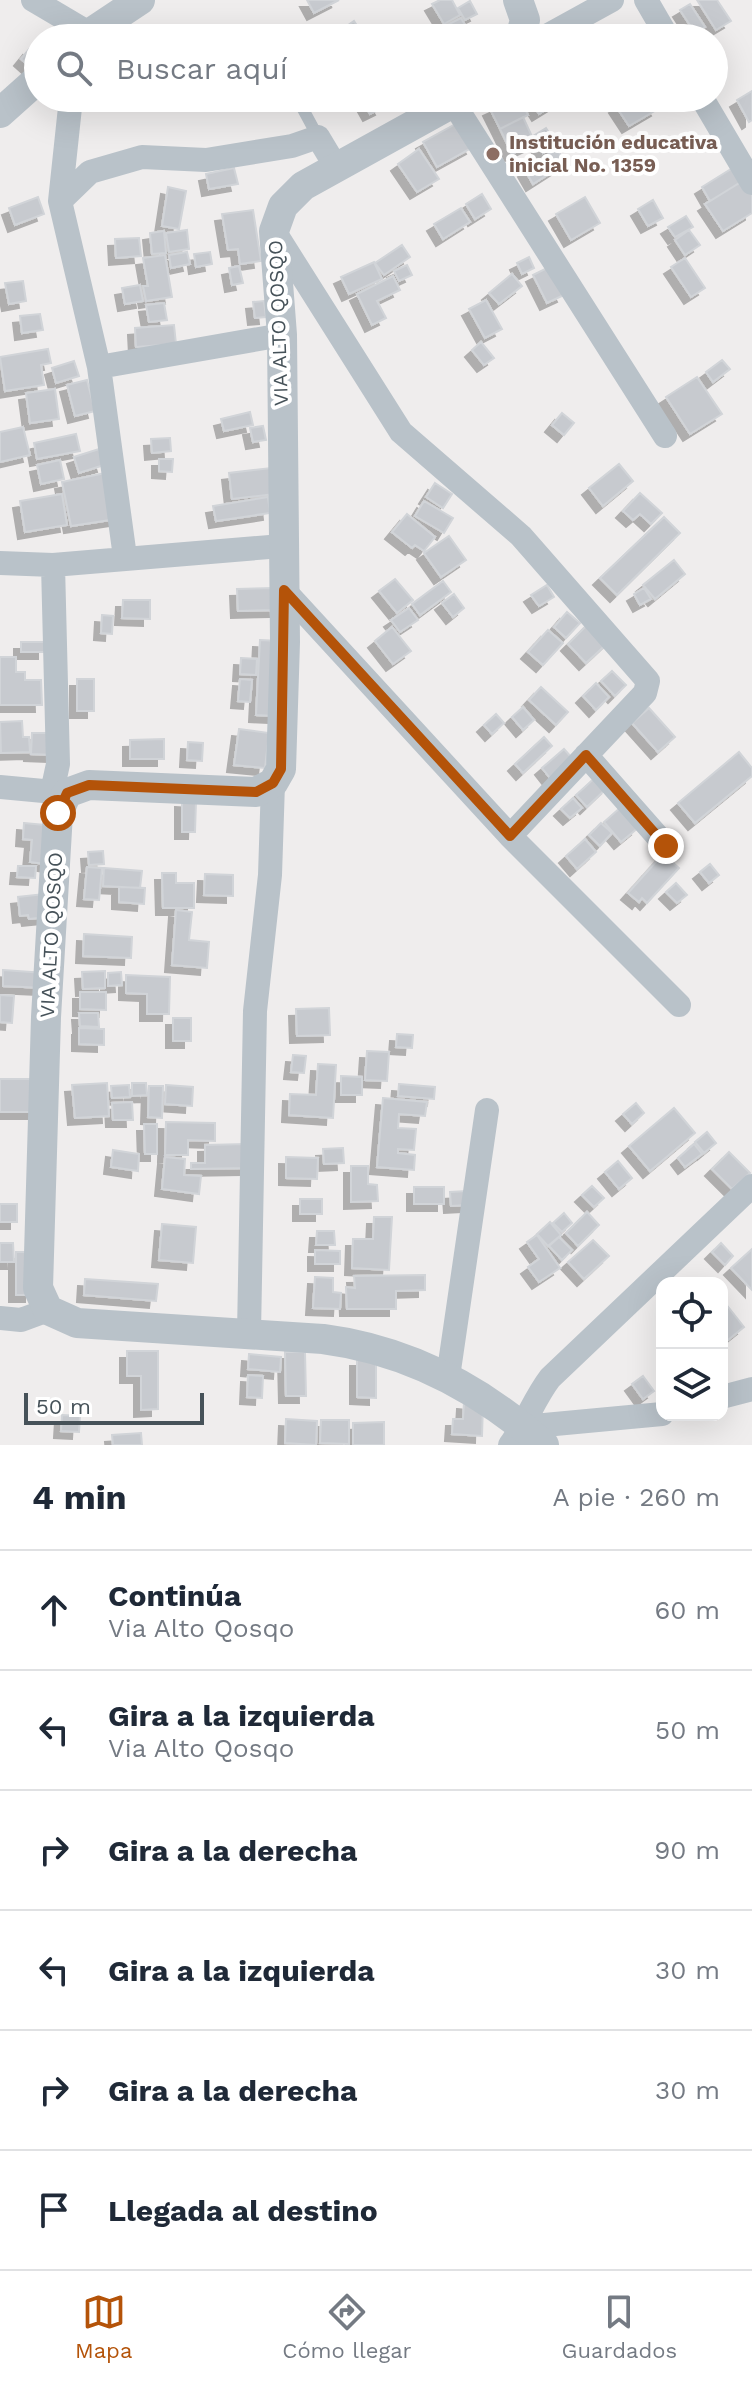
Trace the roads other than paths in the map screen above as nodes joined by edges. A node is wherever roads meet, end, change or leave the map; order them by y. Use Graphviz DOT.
graph roads {
  1 [pos="33,0"];
  2 [pos="140,0"];
  3 [pos="518,0"];
  4 [pos="612,0"];
  5 [pos="646,0"];
  6 [pos="68,24"];
  7 [pos="104,24"];
  8 [pos="524,24"];
  9 [pos="568,24"];
  10 [pos="660,24"];
  11 [pos="24,92"];
  12 [pos="70,112"];
  13 [pos="305,112"];
  14 [pos="438,112"];
  15 [pos="465,112"];
  16 [pos="710,112"];
  17 [pos="0,113"];
  18 [pos="318,137"];
  19 [pos="336,167"];
  20 [pos="752,183"];
  21 [pos="60,201"];
  22 [pos="274,231"];
  23 [pos="282,335"];
  24 [pos="99,367"];
  25 [pos="665,436"];
  26 [pos="282,546"];
  27 [pos="125,557"];
  28 [pos="0,563"];
  29 [pos="53,565"];
  30 [pos="284,590"];
  31 [pos="586,755"];
  32 [pos="273,783"];
  33 [pos="0,787"];
  34 [pos="60,792"];
  35 [pos="510,836"];
  36 [pos="666,846"];
  37 [pos="679,1005"];
  38 [pos="487,1110"];
  39 [pos="752,1186"];
  40 [pos="48,1310"];
  41 [pos="0,1318"];
  42 [pos="249,1333"];
  43 [pos="448,1377"];
  44 [pos="752,1389"];
  45 [pos="728,1395"];
  46 [pos="656,1415"];
  47 [pos="526,1439"];
  1 -- 6 [label="street"];
  2 -- 7 [label="street"];
  3 -- 8 [label="street"];
  4 -- 9 [label="street"];
  5 -- 10 [label="street"];
  11 -- 17 [label="street"];
  12 -- 21 [label="street"];
  13 -- 18 [label="lane"];
  14 -- 19 [label="street, VIA ALTO QOSQO"];
  15 -- 25 [label="street"];
  16 -- 20 [label="street"];
  18 -- 19 [label="street"];
  18 -- 21 [label="street"];
  19 -- 22 [label="street, VIA ALTO QOSQO"];
  21 -- 24 [label="street"];
  22 -- 23 [label="street, VIA ALTO QOSQO"];
  22 -- 31 [label="street"];
  23 -- 24 [label="street"];
  23 -- 26 [label="street, VIA ALTO QOSQO"];
  24 -- 27 [label="street"];
  26 -- 27 [label="street"];
  26 -- 30 [label="street, VIA ALTO QOSQO"];
  27 -- 29 [label="street"];
  28 -- 29 [label="street"];
  29 -- 34 [label="street"];
  30 -- 32 [label="street, VIA ALTO QOSQO"];
  30 -- 35 [label="street"];
  31 -- 35 [label="street"];
  31 -- 36 [label="street"];
  32 -- 34 [label="street"];
  32 -- 42 [label="street"];
  33 -- 34 [label="street"];
  34 -- 40 [label="street, VIA ALTO QOSQO"];
  35 -- 37 [label="street"];
  38 -- 43 [label="street"];
  39 -- 47 [label="street"];
  40 -- 41 [label="street"];
  40 -- 42 [label="street"];
  42 -- 43 [label="street"];
  43 -- 47 [label="street"];
  44 -- 45 [label="street"];
  46 -- 47 [label="street"];
}
